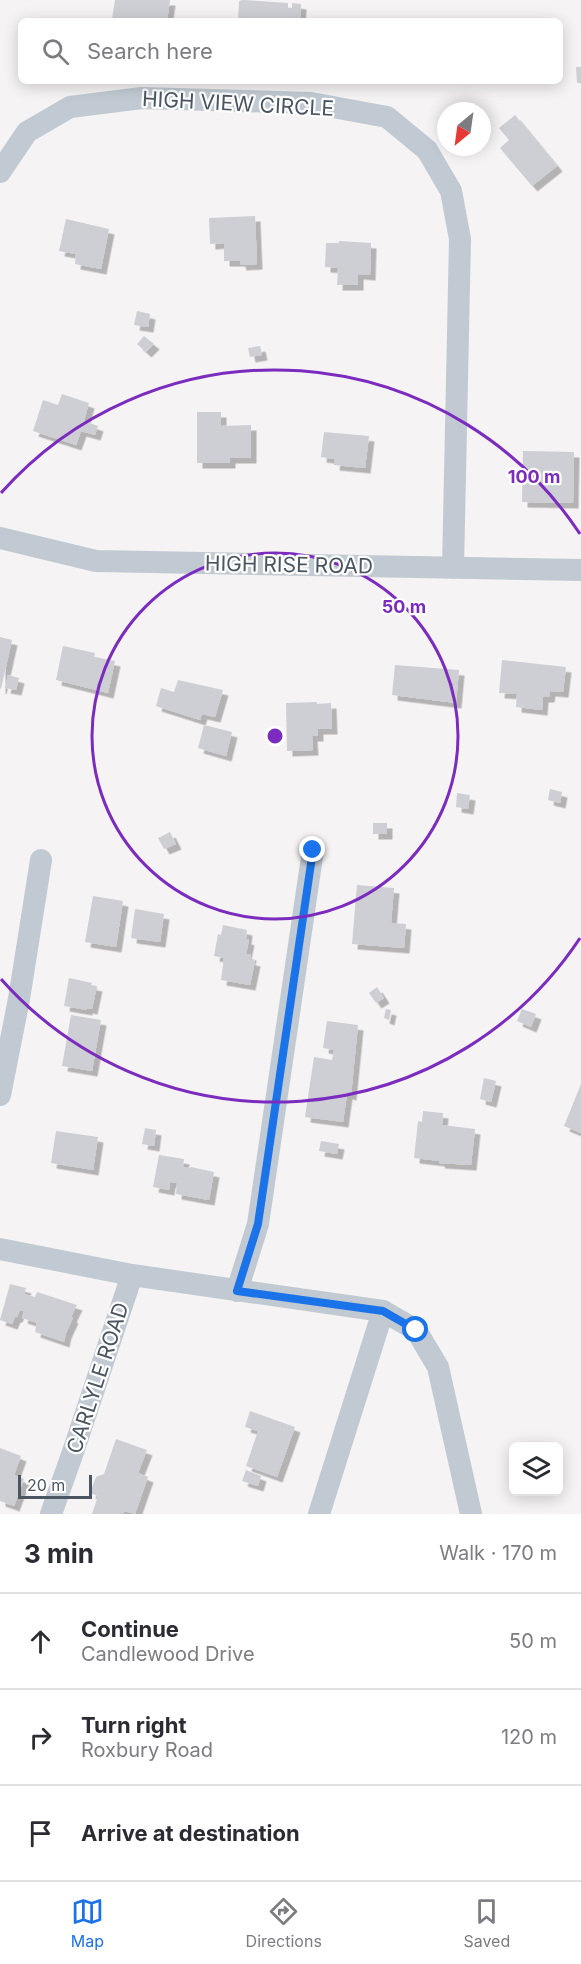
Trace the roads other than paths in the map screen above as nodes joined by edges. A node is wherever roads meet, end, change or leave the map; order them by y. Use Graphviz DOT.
graph roads {
  1 [pos="0,172"];
  2 [pos="0,538"];
  3 [pos="453,568"];
  4 [pos="581,570"];
  5 [pos="313,850"];
  6 [pos="41,860"];
  7 [pos="0,1095"];
  8 [pos="0,1249"];
  9 [pos="132,1275"];
  10 [pos="237,1291"];
  11 [pos="383,1311"];
  12 [pos="51,1514"];
  13 [pos="319,1514"];
  14 [pos="471,1514"];
  1 -- 3 [label="street, HIGH VIEW CIRCLE"];
  2 -- 3 [label="street, HIGH RISE ROAD"];
  3 -- 4 [label="street, HIGH RISE ROAD"];
  5 -- 10 [label="street"];
  6 -- 7 [label="street"];
  8 -- 9 [label="street"];
  9 -- 10 [label="street"];
  9 -- 12 [label="street, CARLYLE ROAD"];
  10 -- 11 [label="street"];
  11 -- 13 [label="street"];
  11 -- 14 [label="street"];
}
